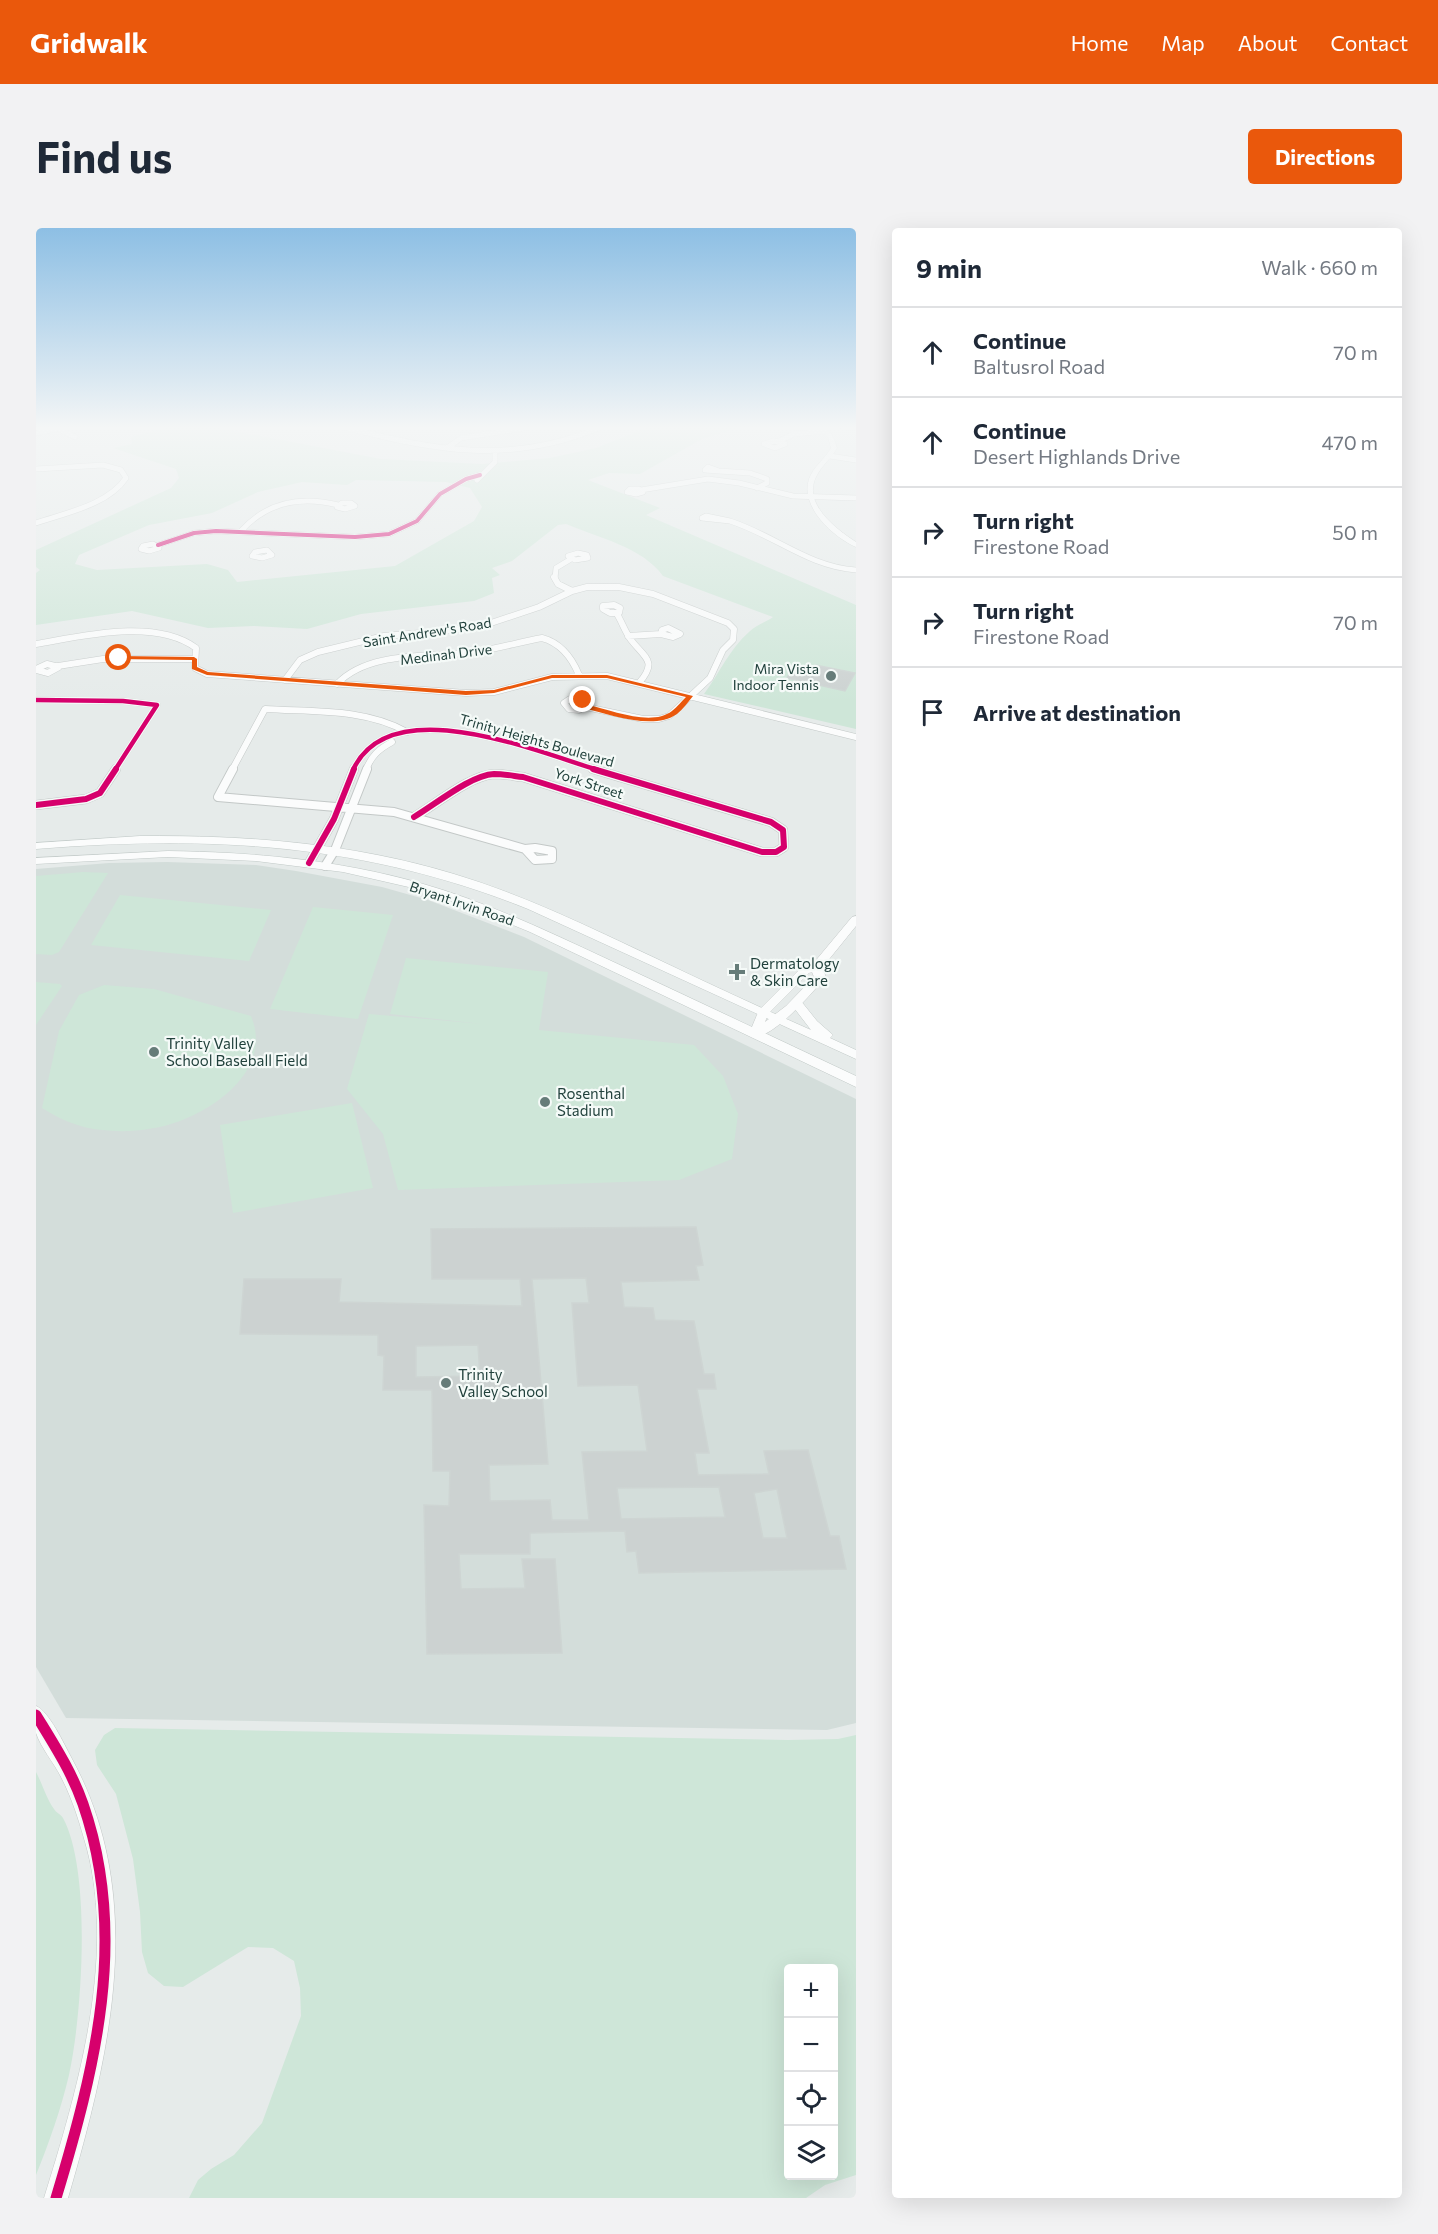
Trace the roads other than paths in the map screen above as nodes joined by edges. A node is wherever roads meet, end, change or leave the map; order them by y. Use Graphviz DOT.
graph roads {
  1 [pos="252,519"];
  2 [pos="419,519"];
  3 [pos="824,519"];
  4 [pos="730,521"];
  5 [pos="241,531"];
  6 [pos="267,533"];
  7 [pos="158,545"];
  8 [pos="856,545"];
  9 [pos="260,550"];
  10 [pos="571,559"];
  11 [pos="856,570"];
  12 [pos="572,591"];
  13 [pos="617,614"];
  14 [pos="661,634"];
  15 [pos="628,636"];
  16 [pos="36,644"];
  17 [pos="194,659"];
  18 [pos="36,670"];
  19 [pos="579,675"];
  20 [pos="285,680"];
  21 [pos="639,683"];
  22 [pos="338,684"];
  23 [pos="690,696"];
  24 [pos="36,700"];
  25 [pos="586,707"];
  26 [pos="407,732"];
  27 [pos="856,737"];
  28 [pos="36,805"];
  29 [pos="339,807"];
  30 [pos="351,808"];
  31 [pos="414,817"];
  32 [pos="36,846"];
  33 [pos="319,848"];
  34 [pos="525,849"];
  35 [pos="335,850"];
  36 [pos="762,852"];
  37 [pos="36,861"];
  38 [pos="309,863"];
  39 [pos="325,866"];
  40 [pos="856,919"];
  41 [pos="816,968"];
  42 [pos="797,1004"];
  43 [pos="763,1014"];
  44 [pos="779,1021"];
  45 [pos="755,1034"];
  46 [pos="856,1048"];
  47 [pos="856,1055"];
  48 [pos="856,1082"];
  49 [pos="36,1715"];
  50 [pos="56,2198"];
  1 -- 5 [label="street"];
  2 -- 6 [label="street"];
  3 -- 8 [label="street"];
  4 -- 11 [label="street"];
  5 -- 6 [label="street"];
  5 -- 7 [label="street"];
  6 -- 9 [label="street"];
  10 -- 12 [label="street"];
  12 -- 20 [label="street, Saint Andrew's Road"];
  12 -- 23 [label="street, Saint Andrew's Road"];
  13 -- 15 [label="street"];
  14 -- 15 [label="street"];
  15 -- 21 [label="street"];
  16 -- 17 [label="street"];
  17 -- 18 [label="street"];
  17 -- 20 [label="street"];
  19 -- 21 [label="street"];
  19 -- 22 [label="street"];
  19 -- 22 [label="street, Medinah Drive"];
  20 -- 22 [label="street"];
  21 -- 23 [label="street"];
  23 -- 25 [label="street"];
  23 -- 27 [label="street"];
  24 -- 28 [label="street"];
  26 -- 29 [label="street, Trinity Heights Boulevard"];
  26 -- 29 [label="street"];
  26 -- 30 [label="street, Trinity Heights Boulevard"];
  26 -- 36 [label="street, Trinity Heights Boulevard"];
  29 -- 30 [label="street"];
  29 -- 33 [label="street, Trinity Heights Boulevard"];
  30 -- 31 [label="street"];
  30 -- 35 [label="street, Trinity Heights Boulevard"];
  31 -- 34 [label="street"];
  31 -- 36 [label="street, York Street"];
  32 -- 33 [label="main road, Bryant Irvin Road"];
  33 -- 35 [label="main road, Bryant Irvin Road"];
  33 -- 38 [label="street, Trinity Heights Boulevard"];
  35 -- 39 [label="street, Trinity Heights Boulevard"];
  35 -- 43 [label="main road, Bryant Irvin Road"];
  37 -- 38 [label="main road, Bryant Irvin Road"];
  38 -- 39 [label="main road, Bryant Irvin Road"];
  39 -- 45 [label="main road, Bryant Irvin Road"];
  40 -- 41 [label="street"];
  41 -- 42 [label="street"];
  41 -- 43 [label="street"];
  42 -- 44 [label="street"];
  42 -- 46 [label="main road"];
  43 -- 44 [label="main road, Bryant Irvin Road"];
  43 -- 45 [label="street"];
  44 -- 45 [label="street"];
  44 -- 47 [label="main road, Bryant Irvin Road"];
  45 -- 48 [label="main road, Bryant Irvin Road"];
  49 -- 50 [label="street"];
}
